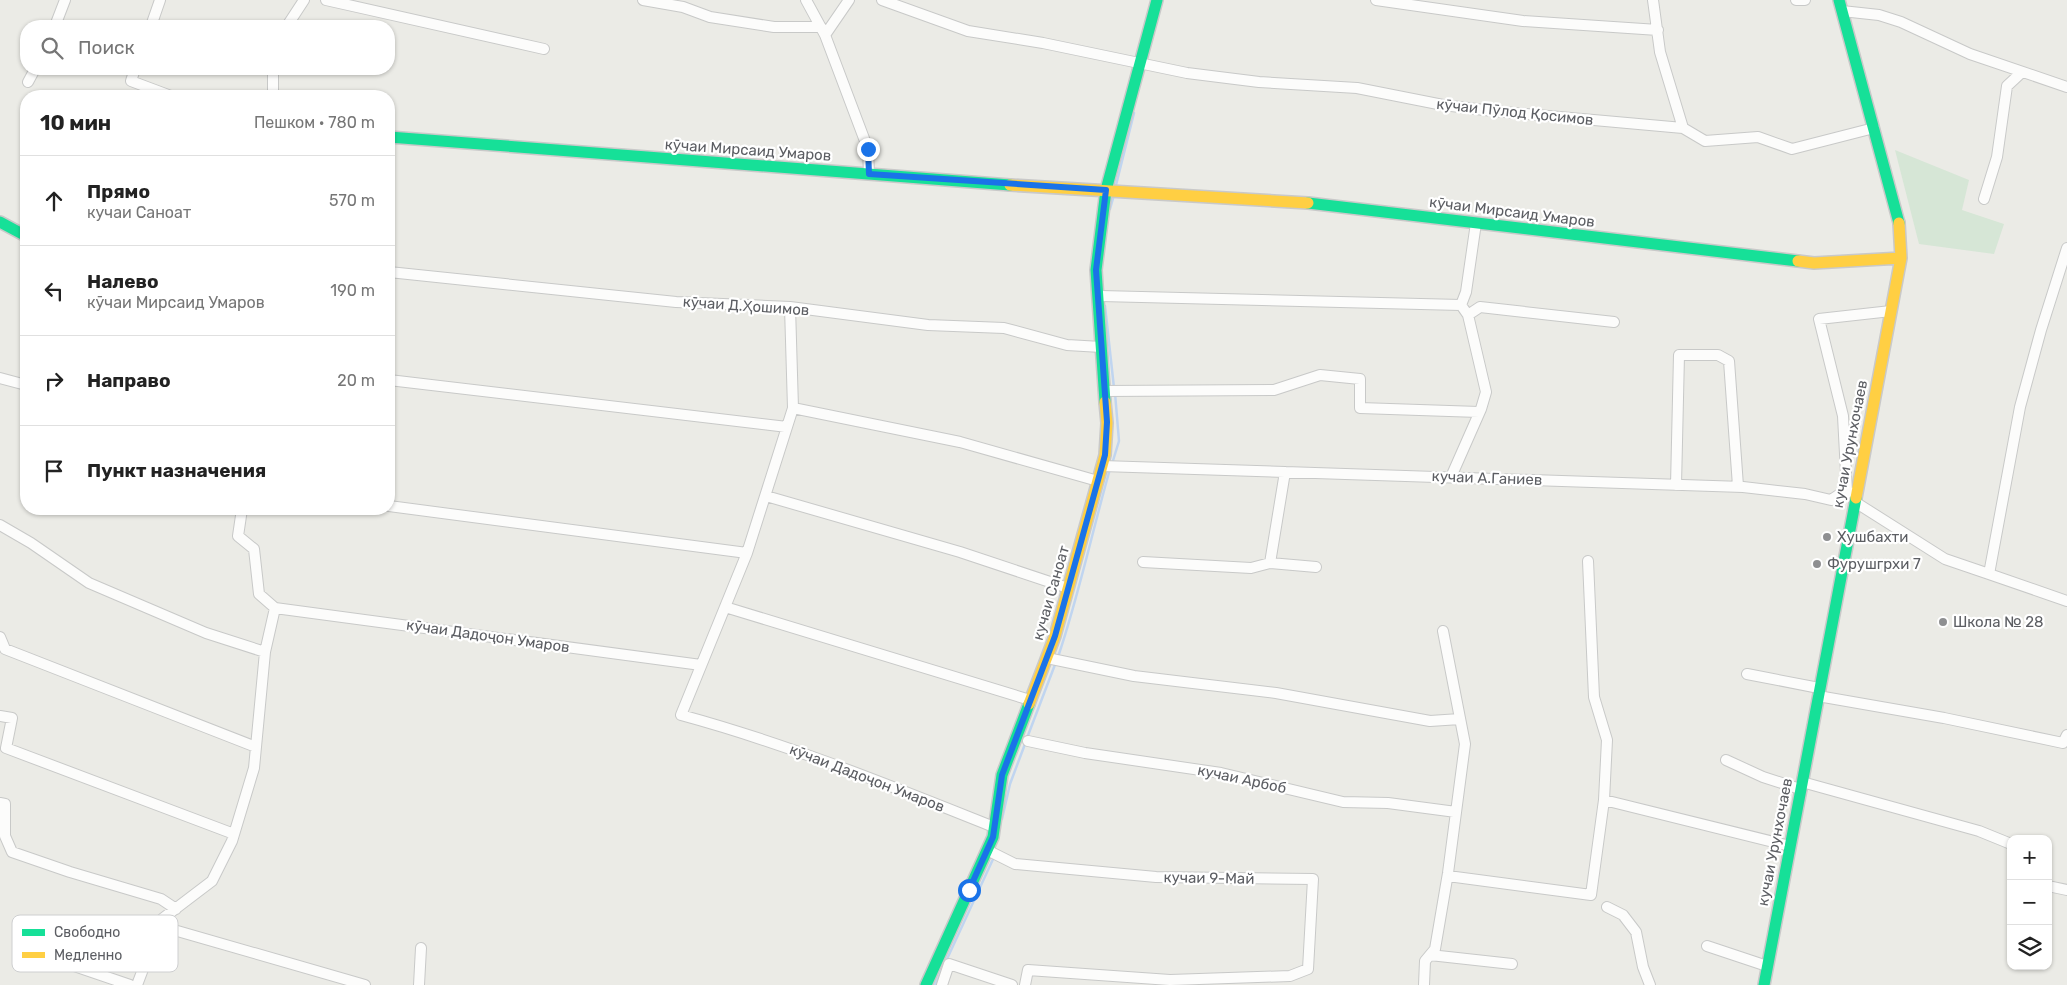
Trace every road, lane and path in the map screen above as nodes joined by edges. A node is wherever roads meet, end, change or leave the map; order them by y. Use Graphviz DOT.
graph roads {
  1 [pos="65,0"];
  2 [pos="160,0"];
  3 [pos="304,0"];
  4 [pos="326,0"];
  5 [pos="642,0"];
  6 [pos="806,0"];
  7 [pos="849,0"];
  8 [pos="882,0"];
  9 [pos="1157,0"];
  10 [pos="1376,0"];
  11 [pos="1653,0"];
  12 [pos="1796,0"];
  13 [pos="1804,0"];
  14 [pos="1840,6"];
  15 [pos="57,20"];
  16 [pos="152,20"];
  17 [pos="291,20"];
  18 [pos="1658,30"];
  19 [pos="823,31"];
  20 [pos="544,49"];
  21 [pos="1144,65"];
  22 [pos="2022,72"];
  23 [pos="32,75"];
  24 [pos="133,75"];
  25 [pos="273,75"];
  26 [pos="28,82"];
  27 [pos="2067,88"];
  28 [pos="155,90"];
  29 [pos="273,90"];
  30 [pos="1684,128"];
  31 [pos="1874,128"];
  32 [pos="395,137"];
  33 [pos="869,174"];
  34 [pos="1112,190"];
  35 [pos="1984,198"];
  36 [pos="0,222"];
  37 [pos="1476,223"];
  38 [pos="20,233"];
  39 [pos="2067,248"];
  40 [pos="1901,258"];
  41 [pos="395,273"];
  42 [pos="1102,296"];
  43 [pos="1461,305"];
  44 [pos="790,307"];
  45 [pos="1891,311"];
  46 [pos="1468,315"];
  47 [pos="1614,322"];
  48 [pos="1102,347"];
  49 [pos="0,378"];
  50 [pos="395,381"];
  51 [pos="20,383"];
  52 [pos="1111,391"];
  53 [pos="793,408"];
  54 [pos="1479,412"];
  55 [pos="787,427"];
  56 [pos="1108,466"];
  57 [pos="1284,472"];
  58 [pos="1451,477"];
  59 [pos="1098,480"];
  60 [pos="1676,485"];
  61 [pos="1738,486"];
  62 [pos="1852,495"];
  63 [pos="766,496"];
  64 [pos="395,507"];
  65 [pos="241,515"];
  66 [pos="0,525"];
  67 [pos="747,553"];
  68 [pos="1588,561"];
  69 [pos="1143,562"];
  70 [pos="1270,563"];
  71 [pos="1316,567"];
  72 [pos="1989,574"];
  73 [pos="1068,588"];
  74 [pos="2067,601"];
  75 [pos="725,607"];
  76 [pos="275,608"];
  77 [pos="1443,631"];
  78 [pos="0,637"];
  79 [pos="265,652"];
  80 [pos="1054,659"];
  81 [pos="701,665"];
  82 [pos="1747,674"];
  83 [pos="1819,692"];
  84 [pos="1030,700"];
  85 [pos="0,716"];
  86 [pos="1460,719"];
  87 [pos="2067,735"];
  88 [pos="1028,741"];
  89 [pos="256,747"];
  90 [pos="1726,760"];
  91 [pos="1801,786"];
  92 [pos="1604,800"];
  93 [pos="0,804"];
  94 [pos="1456,812"];
  95 [pos="994,827"];
  96 [pos="234,834"];
  97 [pos="2007,842"];
  98 [pos="1790,846"];
  99 [pos="992,852"];
  100 [pos="1448,876"];
  101 [pos="2052,887"];
  102 [pos="2067,890"];
  103 [pos="1608,907"];
  104 [pos="176,909"];
  105 [pos="168,915"];
  106 [pos="178,931"];
  107 [pos="1707,946"];
  108 [pos="421,948"];
  109 [pos="1430,955"];
  110 [pos="1512,964"];
  111 [pos="1767,966"];
  112 [pos="92,972"];
  113 [pos="142,972"];
  114 [pos="1290,980"];
  115 [pos="130,985"];
  116 [pos="137,985"];
  117 [pos="366,985"];
  118 [pos="420,985"];
  119 [pos="926,985"];
  120 [pos="942,985"];
  121 [pos="1012,985"];
  122 [pos="1025,985"];
  123 [pos="1424,985"];
  124 [pos="1650,985"];
  125 [pos="1764,985"];
  1 -- 15 [label="street"];
  2 -- 16 [label="street"];
  3 -- 17 [label="street"];
  4 -- 20 [label="street"];
  5 -- 19 [label="street"];
  6 -- 19 [label="street"];
  7 -- 19 [label="street"];
  8 -- 21 [label="street, кӯчаи Пӯлод Қосимов"];
  9 -- 21 [label="street, кучаи Саноат"];
  10 -- 18 [label="street"];
  11 -- 18 [label="street"];
  12 -- 13 [label="street"];
  14 -- 22 [label="street"];
  14 -- 31 [label="street, кучаи Урунхочаев"];
  18 -- 30 [label="street"];
  19 -- 33 [label="street"];
  21 -- 30 [label="street, кӯчаи Пӯлод Қосимов"];
  21 -- 34 [label="street, кучаи Саноат"];
  22 -- 27 [label="street"];
  22 -- 35 [label="street"];
  23 -- 26 [label="street"];
  24 -- 28 [label="street"];
  25 -- 29 [label="street"];
  30 -- 31 [label="street, кӯчаи Пӯлод Қосимов"];
  31 -- 40 [label="street, кучаи Урунхочаев"];
  32 -- 33 [label="street, кӯчаи Мирсаид Умаров"];
  33 -- 34 [label="street, кӯчаи Мирсаид Умаров"];
  34 -- 37 [label="street, кӯчаи Мирсаид Умаров"];
  34 -- 42 [label="street, кучаи Саноат"];
  36 -- 38 [label="street"];
  37 -- 40 [label="street, кӯчаи Мирсаид Умаров"];
  37 -- 43 [label="street"];
  39 -- 72 [label="street"];
  40 -- 45 [label="street, кучаи Урунхочаев"];
  41 -- 44 [label="street, кӯчаи Д.Ҳошимов"];
  42 -- 43 [label="street"];
  42 -- 48 [label="street, кучаи Саноат"];
  43 -- 46 [label="street"];
  44 -- 48 [label="street, кӯчаи Д.Ҳошимов"];
  44 -- 53 [label="street"];
  45 -- 62 [label="street, кучаи Урунхочаев"];
  45 -- 62 [label="street"];
  46 -- 47 [label="street"];
  46 -- 54 [label="street"];
  48 -- 52 [label="street, кучаи Саноат"];
  49 -- 51 [label="street"];
  50 -- 55 [label="street"];
  52 -- 54 [label="street"];
  52 -- 56 [label="street, кучаи Саноат"];
  53 -- 55 [label="street"];
  53 -- 59 [label="street"];
  54 -- 58 [label="street"];
  55 -- 63 [label="street"];
  56 -- 57 [label="street, кучаи А.Ганиев"];
  56 -- 59 [label="street, кучаи Саноат"];
  57 -- 58 [label="street, кучаи А.Ганиев"];
  57 -- 70 [label="street"];
  58 -- 60 [label="street, кучаи А.Ганиев"];
  59 -- 73 [label="street, кучаи Саноат"];
  60 -- 61 [label="street, кучаи А.Ганиев"];
  60 -- 61 [label="street"];
  61 -- 62 [label="street, кучаи А.Ганиев"];
  62 -- 72 [label="street"];
  62 -- 83 [label="street, кучаи Урунхочаев"];
  63 -- 67 [label="street"];
  63 -- 73 [label="street"];
  64 -- 67 [label="street"];
  65 -- 76 [label="street"];
  66 -- 79 [label="street"];
  67 -- 75 [label="street"];
  68 -- 92 [label="street"];
  69 -- 70 [label="street"];
  70 -- 71 [label="street"];
  72 -- 74 [label="street"];
  73 -- 80 [label="street, кучаи Саноат"];
  75 -- 81 [label="street"];
  75 -- 84 [label="street"];
  76 -- 79 [label="street"];
  76 -- 81 [label="street, кӯчаи Дадоҷон Умаров"];
  77 -- 86 [label="street"];
  78 -- 89 [label="street"];
  79 -- 89 [label="street"];
  80 -- 84 [label="street, кучаи Саноат"];
  80 -- 86 [label="street"];
  81 -- 95 [label="street, кӯчаи Дадоҷон Умаров"];
  82 -- 83 [label="street"];
  83 -- 87 [label="street"];
  83 -- 91 [label="street, кучаи Урунхочаев"];
  84 -- 95 [label="street, кучаи Саноат"];
  85 -- 96 [label="street"];
  86 -- 94 [label="street"];
  88 -- 94 [label="street, кучаи Арбоб"];
  89 -- 96 [label="street"];
  90 -- 91 [label="street"];
  91 -- 97 [label="street"];
  91 -- 98 [label="street, кучаи Урунхочаев"];
  92 -- 98 [label="street"];
  92 -- 100 [label="street"];
  93 -- 104 [label="street"];
  94 -- 100 [label="street"];
  95 -- 99 [label="street, кучаи Саноат"];
  96 -- 104 [label="street"];
  98 -- 111 [label="street, кучаи Урунхочаев"];
  99 -- 114 [label="street, кучаи 9-Май"];
  99 -- 119 [label="street, кучаи Саноат"];
  100 -- 109 [label="street"];
  101 -- 102 [label="street"];
  103 -- 124 [label="street"];
  104 -- 105 [label="street"];
  106 -- 117 [label="street"];
  107 -- 111 [label="street"];
  108 -- 118 [label="street"];
  109 -- 110 [label="street"];
  109 -- 123 [label="street"];
  111 -- 125 [label="street, кучаи Урунхочаев"];
  112 -- 115 [label="street"];
  113 -- 116 [label="street"];
  114 -- 122 [label="street, кучаи 9-Май"];
  120 -- 121 [label="street"];
}
